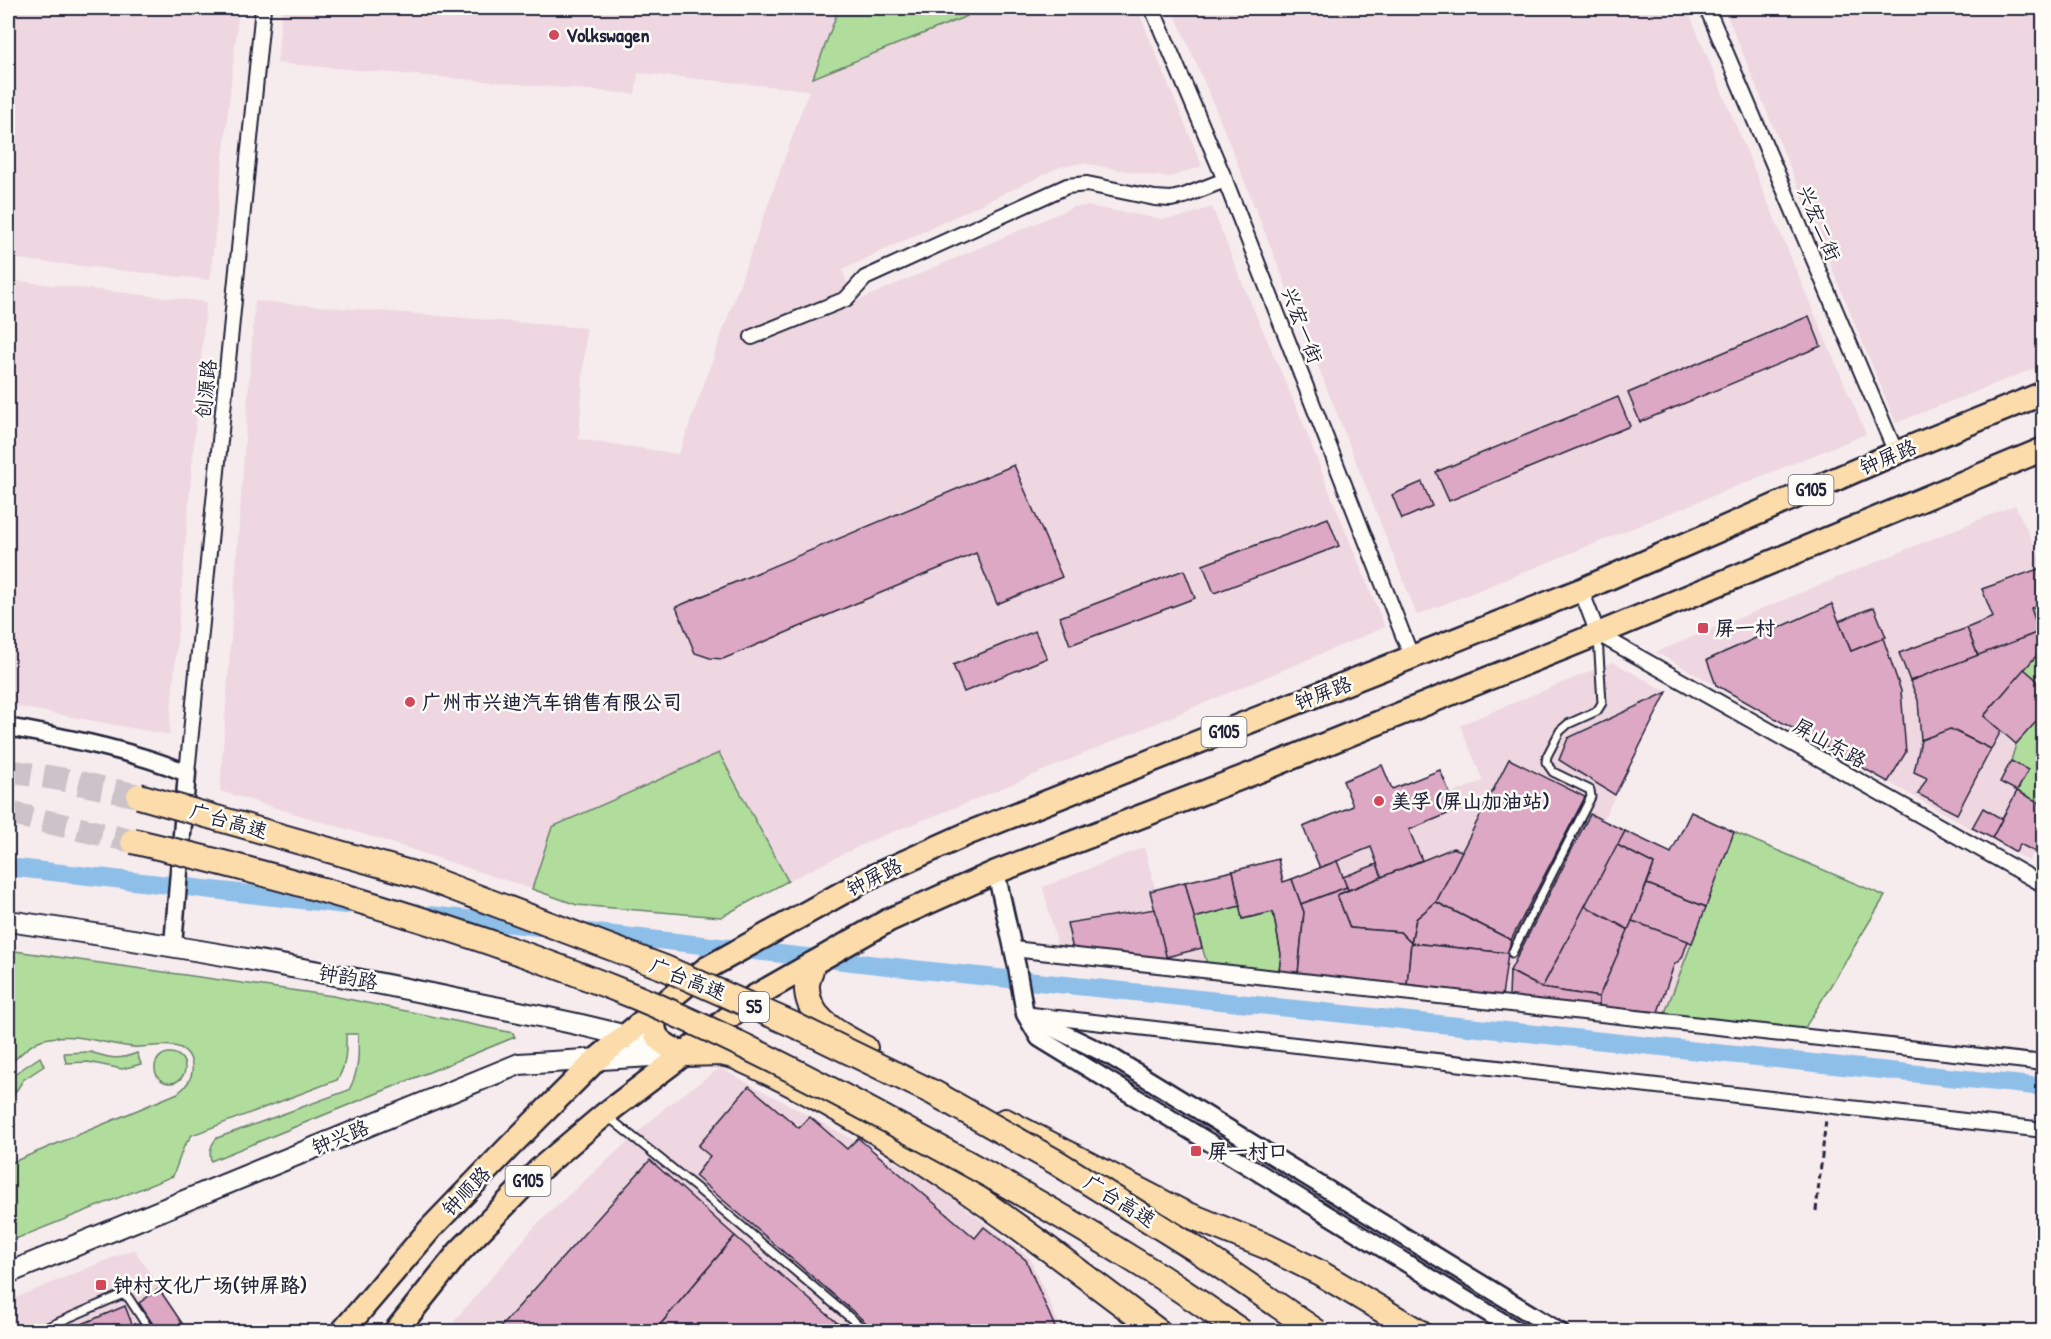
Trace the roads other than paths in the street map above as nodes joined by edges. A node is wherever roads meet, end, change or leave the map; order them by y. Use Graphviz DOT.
graph roads {
  1 [pos="263,8"];
  2 [pos="1152,8"];
  3 [pos="1707,8"];
  4 [pos="1225,180"];
  5 [pos="752,337"];
  6 [pos="2043,393"];
  7 [pos="2043,448"];
  8 [pos="1896,453"];
  9 [pos="1581,590"];
  10 [pos="1598,634"];
  11 [pos="1412,658"];
  12 [pos="8,727"];
  13 [pos="187,773"];
  14 [pos="139,796"];
  15 [pos="133,841"];
  16 [pos="996,872"];
  17 [pos="2043,885"];
  18 [pos="8,921"];
  19 [pos="172,945"];
  20 [pos="1013,949"];
  21 [pos="1512,953"];
  22 [pos="812,965"];
  23 [pos="657,1010"];
  24 [pos="1025,1014"];
  25 [pos="626,1034"];
  26 [pos="684,1054"];
  27 [pos="596,1060"];
  28 [pos="2043,1063"];
  29 [pos="605,1114"];
  30 [pos="2043,1130"];
  31 [pos="8,1273"];
  32 [pos="1414,1328"];
  33 [pos="36,1332"];
  34 [pos="151,1332"];
  35 [pos="342,1332"];
  36 [pos="395,1332"];
  37 [pos="867,1332"];
  38 [pos="1159,1332"];
  39 [pos="1242,1332"];
  40 [pos="1317,1332"];
  41 [pos="1519,1332"];
  42 [pos="1560,1332"];
  1 -- 13 [label="street, 创源路"];
  2 -- 4 [label="street, 兴宏一街"];
  3 -- 8 [label="street, 兴宏二街"];
  4 -- 5 [label="street"];
  4 -- 11 [label="street, 兴宏一街"];
  6 -- 8 [label="highway, 钟屏路 / G105"];
  7 -- 10 [label="highway, G105"];
  8 -- 9 [label="highway, 钟屏路 / G105"];
  9 -- 10 [label="street"];
  9 -- 11 [label="highway, 钟屏路 / G105"];
  10 -- 16 [label="highway, G105"];
  10 -- 17 [label="street, 屏山东路"];
  10 -- 21 [label="lane"];
  11 -- 23 [label="highway, 钟屏路 / G105"];
  12 -- 13 [label="street"];
  13 -- 19 [label="street"];
  14 -- 40 [label="highway, 广台高速 / S5, bridge"];
  15 -- 39 [label="highway, 广台高速 / S5, bridge"];
  16 -- 20 [label="street"];
  16 -- 22 [label="highway, G105"];
  18 -- 19 [label="main road, 钟韵路"];
  19 -- 25 [label="main road, 钟韵路"];
  20 -- 24 [label="street"];
  20 -- 28 [label="street"];
  22 -- 26 [label="highway, G105"];
  22 -- 32 [label="highway"];
  23 -- 25 [label="highway, 钟屏路 / G105"];
  23 -- 26 [label="highway"];
  24 -- 30 [label="street"];
  24 -- 41 [label="street"];
  24 -- 42 [label="street"];
  25 -- 26 [label="main road, 钟韵路"];
  25 -- 27 [label="highway, 钟顺路 / G105"];
  26 -- 27 [label="main road, 钟兴路"];
  26 -- 29 [label="highway, 钟顺路 / G105"];
  26 -- 38 [label="highway"];
  27 -- 31 [label="main road, 钟兴路"];
  27 -- 35 [label="highway, 钟顺路 / G105"];
  29 -- 36 [label="highway, 钟顺路 / G105"];
  29 -- 37 [label="lane"];
  33 -- 34 [label="lane"];
}
